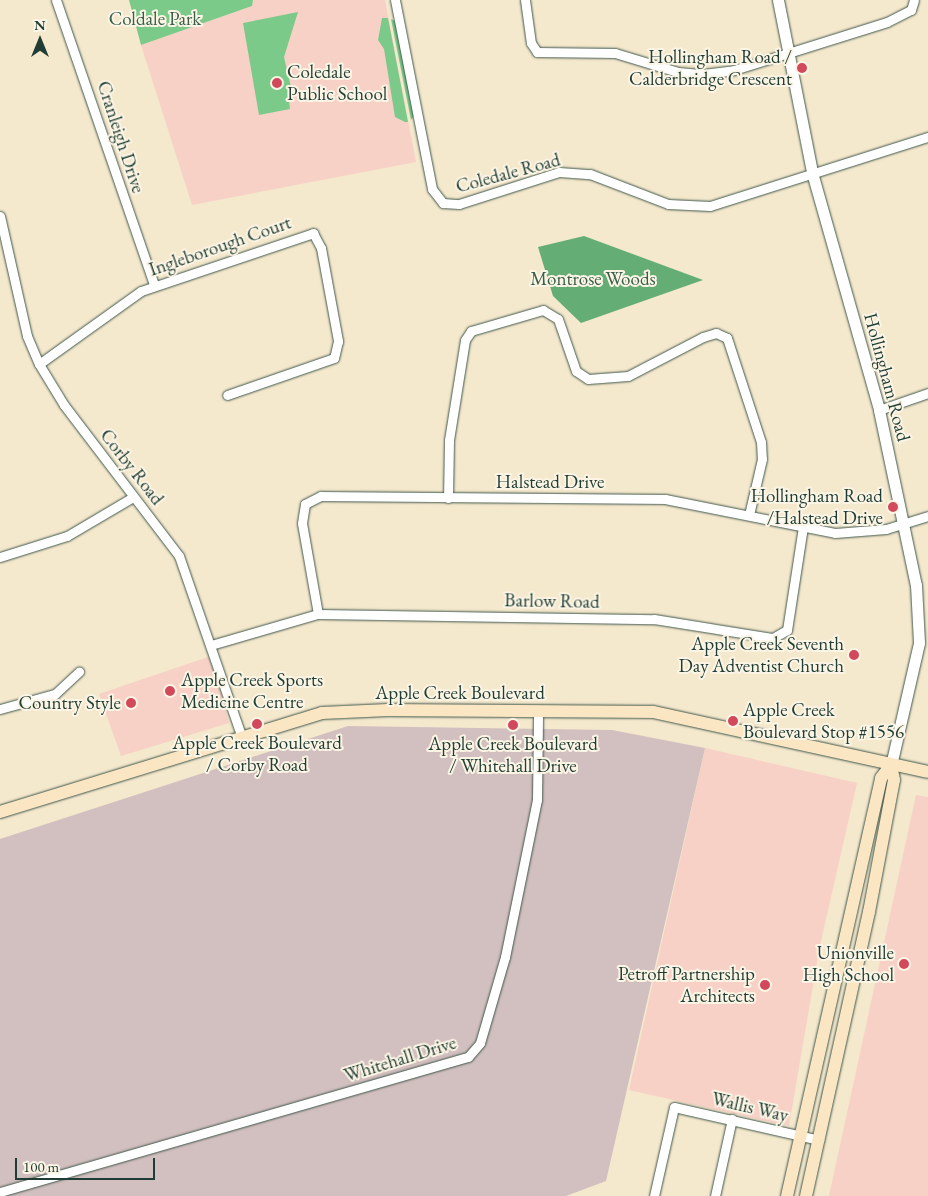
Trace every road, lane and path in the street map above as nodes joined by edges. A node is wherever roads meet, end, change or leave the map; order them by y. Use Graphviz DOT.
graph roads {
  1 [pos="56,0"];
  2 [pos="395,0"];
  3 [pos="525,0"];
  4 [pos="778,0"];
  5 [pos="914,0"];
  6 [pos="788,52"];
  7 [pos="928,137"];
  8 [pos="813,176"];
  9 [pos="0,216"];
  10 [pos="154,285"];
  11 [pos="39,364"];
  12 [pos="928,394"];
  13 [pos="227,395"];
  14 [pos="879,410"];
  15 [pos="133,497"];
  16 [pos="448,498"];
  17 [pos="749,515"];
  18 [pos="928,516"];
  19 [pos="904,523"];
  20 [pos="803,527"];
  21 [pos="0,557"];
  22 [pos="318,614"];
  23 [pos="211,645"];
  24 [pos="79,672"];
  25 [pos="0,709"];
  26 [pos="538,712"];
  27 [pos="242,738"];
  28 [pos="891,765"];
  29 [pos="928,772"];
  30 [pos="0,812"];
  31 [pos="732,1119"];
  32 [pos="801,1136"];
  33 [pos="819,1140"];
  34 [pos="0,1192"];
  35 [pos="654,1196"];
  36 [pos="715,1196"];
  37 [pos="787,1196"];
  38 [pos="806,1196"];
  1 -- 10 [label="street, Cranleigh Drive"];
  2 -- 8 [label="street, Coledale Road"];
  3 -- 6 [label="street"];
  4 -- 6 [label="street, Hollingham Road"];
  5 -- 6 [label="street"];
  6 -- 8 [label="street, Hollingham Road"];
  7 -- 8 [label="street, Coledale Road"];
  8 -- 14 [label="street, Hollingham Road"];
  9 -- 11 [label="street, Corby Road"];
  10 -- 11 [label="street, Ingleborough Court"];
  10 -- 13 [label="street, Ingleborough Court"];
  11 -- 15 [label="street, Corby Road"];
  12 -- 14 [label="street"];
  14 -- 19 [label="street, Hollingham Road"];
  15 -- 21 [label="street"];
  15 -- 23 [label="street, Corby Road"];
  16 -- 17 [label="street, Halstead Drive"];
  16 -- 17 [label="street"];
  16 -- 22 [label="street, Halstead Drive"];
  17 -- 20 [label="street, Halstead Drive"];
  18 -- 19 [label="street, Halstead Drive"];
  19 -- 20 [label="street, Halstead Drive"];
  19 -- 28 [label="street, Hollingham Road"];
  20 -- 22 [label="street, Barlow Road"];
  22 -- 23 [label="street, Barlow Road"];
  23 -- 27 [label="street, Corby Road"];
  24 -- 25 [label="street"];
  26 -- 27 [label="main road, Apple Creek Boulevard"];
  26 -- 28 [label="main road, Apple Creek Boulevard"];
  26 -- 34 [label="street, Whitehall Drive"];
  27 -- 30 [label="main road, Apple Creek Boulevard"];
  28 -- 29 [label="main road, Apple Creek Boulevard"];
  28 -- 32 [label="main road"];
  28 -- 33 [label="main road"];
  31 -- 32 [label="street, Wallis Way"];
  31 -- 35 [label="street, Wallis Way"];
  31 -- 36 [label="street"];
  32 -- 33 [label="street, Wallis Way"];
  32 -- 37 [label="main road"];
  33 -- 38 [label="main road"];
}
